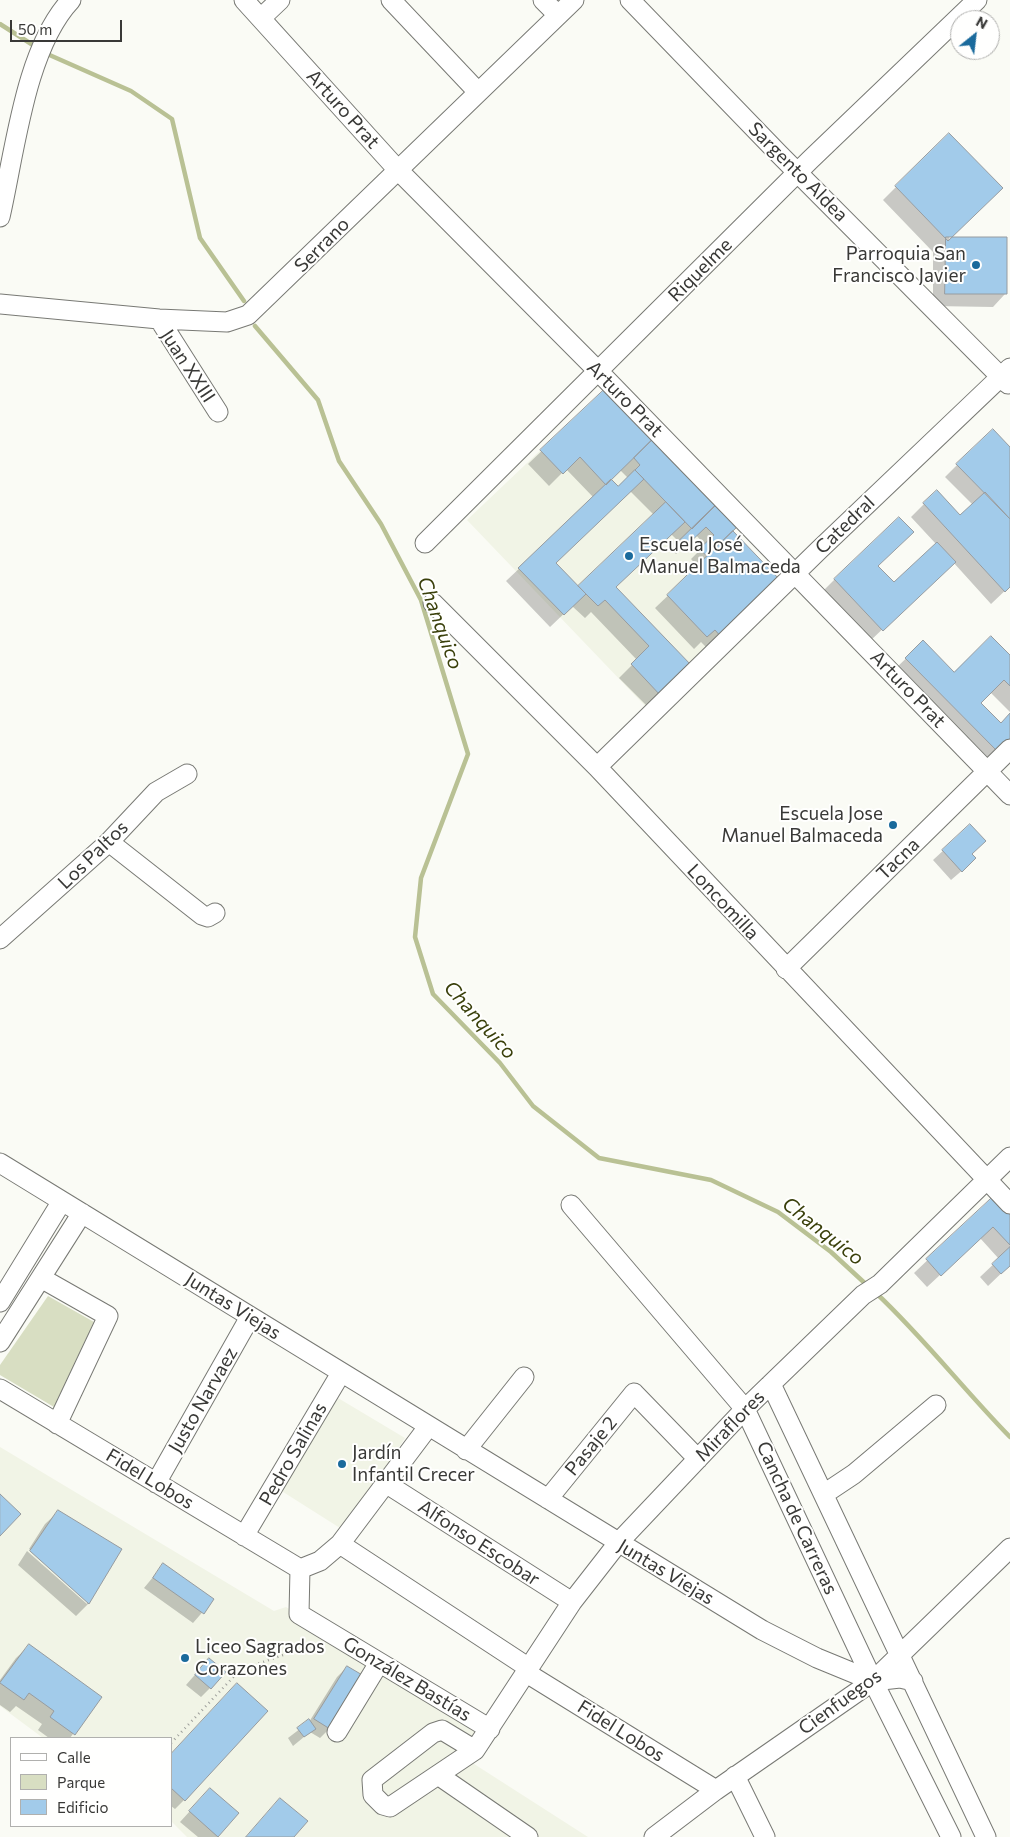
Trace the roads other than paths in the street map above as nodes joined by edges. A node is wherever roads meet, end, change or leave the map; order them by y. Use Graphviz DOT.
graph roads {
  1 [pos="71,0"];
  2 [pos="244,0"];
  3 [pos="280,0"];
  4 [pos="391,0"];
  5 [pos="544,0"];
  6 [pos="574,0"];
  7 [pos="630,0"];
  8 [pos="978,0"];
  9 [pos="558,15"];
  10 [pos="260,18"];
  11 [pos="478,92"];
  12 [pos="397,170"];
  13 [pos="798,172"];
  14 [pos="0,217"];
  15 [pos="0,304"];
  16 [pos="159,319"];
  17 [pos="599,372"];
  18 [pos="1007,377"];
  19 [pos="218,412"];
  20 [pos="425,543"];
  21 [pos="796,573"];
  22 [pos="433,603"];
  23 [pos="1010,750"];
  24 [pos="596,767"];
  25 [pos="987,772"];
  26 [pos="187,774"];
  27 [pos="1010,795"];
  28 [pos="109,842"];
  29 [pos="215,913"];
  30 [pos="0,939"];
  31 [pos="786,969"];
  32 [pos="1010,1157"];
  33 [pos="0,1163"];
  34 [pos="986,1180"];
  35 [pos="62,1201"];
  36 [pos="1010,1204"];
  37 [pos="571,1205"];
  38 [pos="82,1213"];
  39 [pos="41,1278"];
  40 [pos="0,1302"];
  41 [pos="250,1317"];
  42 [pos="0,1342"];
  43 [pos="341,1373"];
  44 [pos="524,1377"];
  45 [pos="771,1384"];
  46 [pos="0,1389"];
  47 [pos="936,1406"];
  48 [pos="746,1409"];
  49 [pos="57,1424"];
  50 [pos="428,1427"];
  51 [pos="466,1450"];
  52 [pos="698,1459"];
  53 [pos="156,1482"];
  54 [pos="387,1484"];
  55 [pos="824,1494"];
  56 [pos="548,1499"];
  57 [pos="244,1536"];
  58 [pos="618,1543"];
  59 [pos="340,1544"];
  60 [pos="1010,1548"];
  61 [pos="300,1569"];
  62 [pos="572,1602"];
  63 [pos="900,1653"];
  64 [pos="379,1663"];
  65 [pos="527,1670"];
  66 [pos="873,1680"];
  67 [pos="913,1681"];
  68 [pos="490,1729"];
  69 [pos="337,1732"];
  70 [pos="475,1750"];
  71 [pos="438,1775"];
  72 [pos="735,1776"];
  73 [pos="716,1790"];
  74 [pos="528,1837"];
  75 [pos="654,1837"];
  76 [pos="765,1837"];
  77 [pos="951,1837"];
  78 [pos="986,1837"];
  1 -- 14 [label="street"];
  2 -- 10 [label="street, Arturo Prat"];
  3 -- 10 [label="street"];
  4 -- 11 [label="street"];
  5 -- 9 [label="street"];
  6 -- 9 [label="street, Serrano"];
  7 -- 13 [label="street, Sargento Aldea"];
  8 -- 13 [label="street, Riquelme"];
  9 -- 11 [label="street, Serrano"];
  10 -- 12 [label="street, Arturo Prat"];
  11 -- 12 [label="street, Serrano"];
  12 -- 16 [label="street, Serrano"];
  12 -- 17 [label="street, Arturo Prat"];
  13 -- 17 [label="street, Riquelme"];
  13 -- 18 [label="street, Sargento Aldea"];
  15 -- 16 [label="street, Serrano"];
  16 -- 19 [label="street, Juan XXIII"];
  17 -- 20 [label="street, Riquelme"];
  17 -- 21 [label="street, Arturo Prat"];
  18 -- 21 [label="street, Catedral"];
  21 -- 24 [label="street, Catedral"];
  21 -- 25 [label="street, Arturo Prat"];
  22 -- 24 [label="street, Loncomilla"];
  23 -- 25 [label="street, Tacna"];
  24 -- 31 [label="street, Loncomilla"];
  25 -- 27 [label="street, Arturo Prat"];
  25 -- 31 [label="street, Tacna"];
  26 -- 28 [label="street, Los Paltos"];
  28 -- 29 [label="street"];
  28 -- 30 [label="street, Los Paltos"];
  31 -- 34 [label="street, Loncomilla"];
  32 -- 34 [label="street, Miraflores"];
  33 -- 35 [label="street, Juntas Viejas"];
  34 -- 36 [label="street, Loncomilla"];
  34 -- 45 [label="street, Miraflores"];
  35 -- 38 [label="street, Juntas Viejas"];
  35 -- 40 [label="street"];
  37 -- 48 [label="street, Cancha de Carreras"];
  38 -- 39 [label="street"];
  38 -- 41 [label="street, Juntas Viejas"];
  39 -- 42 [label="street"];
  39 -- 49 [label="street"];
  41 -- 43 [label="street, Juntas Viejas"];
  41 -- 53 [label="street, Justo Narvaez"];
  43 -- 50 [label="street, Juntas Viejas"];
  43 -- 57 [label="street, Pedro Salinas"];
  44 -- 51 [label="street"];
  45 -- 48 [label="street, Miraflores"];
  45 -- 55 [label="street, Cancha de Carreras"];
  46 -- 49 [label="street, Fidel Lobos"];
  47 -- 55 [label="street"];
  48 -- 52 [label="street, Miraflores"];
  48 -- 66 [label="street, Cancha de Carreras"];
  49 -- 53 [label="street, Fidel Lobos"];
  50 -- 51 [label="street, Juntas Viejas"];
  50 -- 54 [label="street"];
  51 -- 56 [label="street, Juntas Viejas"];
  52 -- 56 [label="street, Pasaje 2"];
  52 -- 58 [label="street, Miraflores"];
  53 -- 57 [label="street, Fidel Lobos"];
  54 -- 59 [label="street"];
  54 -- 62 [label="street, Alfonso Escobar"];
  55 -- 63 [label="street, Cancha de Carreras"];
  56 -- 58 [label="street, Juntas Viejas"];
  57 -- 61 [label="street, Fidel Lobos"];
  58 -- 62 [label="street, Miraflores"];
  58 -- 66 [label="street, Juntas Viejas"];
  59 -- 61 [label="street"];
  59 -- 65 [label="street, Fidel Lobos"];
  60 -- 63 [label="street, Cienfuegos"];
  61 -- 64 [label="street, González Bastías"];
  62 -- 65 [label="street, Miraflores"];
  63 -- 66 [label="street, Cienfuegos"];
  63 -- 67 [label="street, Cancha de Carreras"];
  64 -- 68 [label="street, González Bastías"];
  64 -- 69 [label="street"];
  65 -- 68 [label="street, Miraflores"];
  65 -- 73 [label="street, Fidel Lobos"];
  66 -- 67 [label="street"];
  66 -- 72 [label="street, Cienfuegos"];
  66 -- 77 [label="street, Cancha de Carreras"];
  67 -- 78 [label="street, Cancha de Carreras"];
  68 -- 70 [label="street, Miraflores"];
  70 -- 71 [label="street"];
  70 -- 71 [label="street"];
  71 -- 74 [label="street"];
  72 -- 73 [label="street, Cienfuegos"];
  72 -- 76 [label="street"];
  73 -- 75 [label="street, Cienfuegos"];
}
